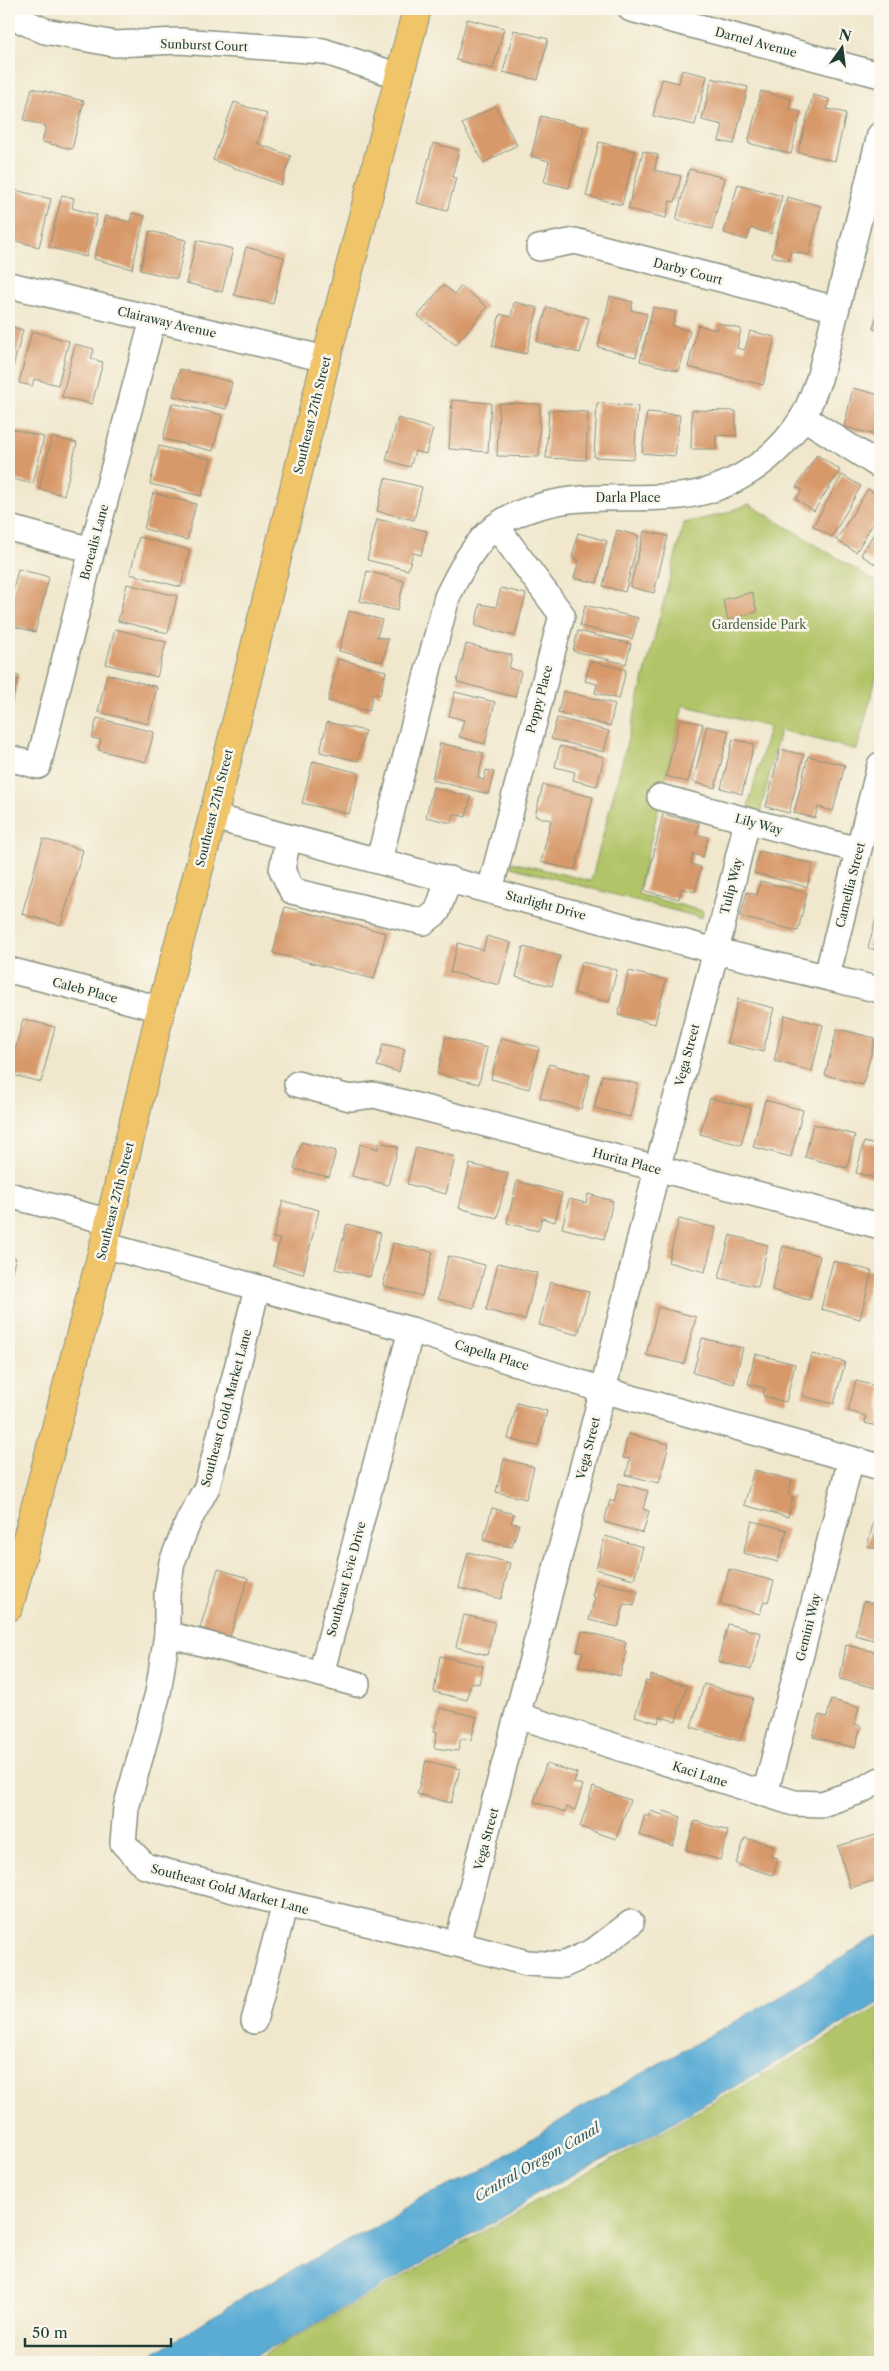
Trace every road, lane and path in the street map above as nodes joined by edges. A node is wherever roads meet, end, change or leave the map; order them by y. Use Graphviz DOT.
graph roads {
  1 [pos="417,9"];
  2 [pos="632,9"];
  3 [pos="9,15"];
  4 [pos="880,75"];
  5 [pos="399,76"];
  6 [pos="880,135"];
  7 [pos="539,248"];
  8 [pos="9,285"];
  9 [pos="836,309"];
  10 [pos="153,319"];
  11 [pos="326,359"];
  12 [pos="803,417"];
  13 [pos="880,466"];
  14 [pos="496,526"];
  15 [pos="9,528"];
  16 [pos="92,550"];
  17 [pos="9,758"];
  18 [pos="880,765"];
  19 [pos="660,798"];
  20 [pos="212,817"];
  21 [pos="747,820"];
  22 [pos="288,837"];
  23 [pos="858,850"];
  24 [pos="379,860"];
  25 [pos="449,879"];
  26 [pos="490,890"];
  27 [pos="716,951"];
  28 [pos="9,970"];
  29 [pos="827,976"];
  30 [pos="880,990"];
  31 [pos="162,1009"];
  32 [pos="297,1084"];
  33 [pos="657,1168"];
  34 [pos="9,1195"];
  35 [pos="880,1226"];
  36 [pos="107,1233"];
  37 [pos="258,1289"];
  38 [pos="411,1330"];
  39 [pos="603,1390"];
  40 [pos="851,1459"];
  41 [pos="880,1467"];
  42 [pos="9,1606"];
  43 [pos="167,1634"];
  44 [pos="321,1674"];
  45 [pos="357,1684"];
  46 [pos="519,1716"];
  47 [pos="880,1780"];
  48 [pos="765,1794"];
  49 [pos="285,1904"];
  50 [pos="631,1923"];
  51 [pos="458,1944"];
  52 [pos="254,2021"];
  1 -- 5 [label="main road, Southeast 27th Street"];
  2 -- 4 [label="street, Darnel Avenue"];
  3 -- 5 [label="street, Sunburst Court"];
  5 -- 11 [label="main road, Southeast 27th Street"];
  6 -- 9 [label="street, Darla Place"];
  7 -- 9 [label="street, Darby Court"];
  8 -- 10 [label="street, Clairaway Avenue"];
  9 -- 12 [label="street, Darla Place"];
  10 -- 11 [label="street, Clairaway Avenue"];
  10 -- 16 [label="street, Borealis Lane"];
  11 -- 20 [label="main road, Southeast 27th Street"];
  12 -- 13 [label="street"];
  12 -- 14 [label="street, Darla Place"];
  14 -- 24 [label="street, Darla Place"];
  14 -- 26 [label="street, Poppy Place"];
  15 -- 16 [label="street"];
  16 -- 17 [label="street, Borealis Lane"];
  18 -- 23 [label="street, Camellia Street"];
  19 -- 21 [label="street, Lily Way"];
  20 -- 22 [label="street, Starlight Drive"];
  20 -- 31 [label="main road, Southeast 27th Street"];
  21 -- 23 [label="street, Lily Way"];
  21 -- 27 [label="street, Tulip Way"];
  22 -- 24 [label="street, Starlight Drive"];
  22 -- 25 [label="street"];
  23 -- 29 [label="street, Camellia Street"];
  24 -- 25 [label="street, Starlight Drive"];
  25 -- 26 [label="street, Starlight Drive"];
  26 -- 27 [label="street, Starlight Drive"];
  27 -- 29 [label="street, Starlight Drive"];
  27 -- 33 [label="street, Vega Street"];
  28 -- 31 [label="street, Caleb Place"];
  29 -- 30 [label="street, Starlight Drive"];
  31 -- 36 [label="main road, Southeast 27th Street"];
  32 -- 33 [label="street, Hurita Place"];
  33 -- 35 [label="street, Hurita Place"];
  33 -- 39 [label="street, Vega Street"];
  34 -- 36 [label="street, Capella Place"];
  36 -- 37 [label="street, Capella Place"];
  36 -- 42 [label="main road, Southeast 27th Street"];
  37 -- 38 [label="street, Capella Place"];
  37 -- 43 [label="street, Southeast Gold Market Lane"];
  38 -- 39 [label="street, Capella Place"];
  38 -- 44 [label="street, Southeast Evie Drive"];
  39 -- 40 [label="street, Capella Place"];
  39 -- 46 [label="street, Vega Street"];
  40 -- 41 [label="street, Capella Place"];
  40 -- 48 [label="street, Gemini Way"];
  43 -- 44 [label="street"];
  43 -- 49 [label="street, Southeast Gold Market Lane"];
  44 -- 45 [label="street"];
  46 -- 48 [label="street, Kaci Lane"];
  46 -- 51 [label="street, Vega Street"];
  47 -- 48 [label="street, Kaci Lane"];
  49 -- 51 [label="street, Southeast Gold Market Lane"];
  49 -- 52 [label="street"];
  50 -- 51 [label="street, Southeast Gold Market Lane"];
}
